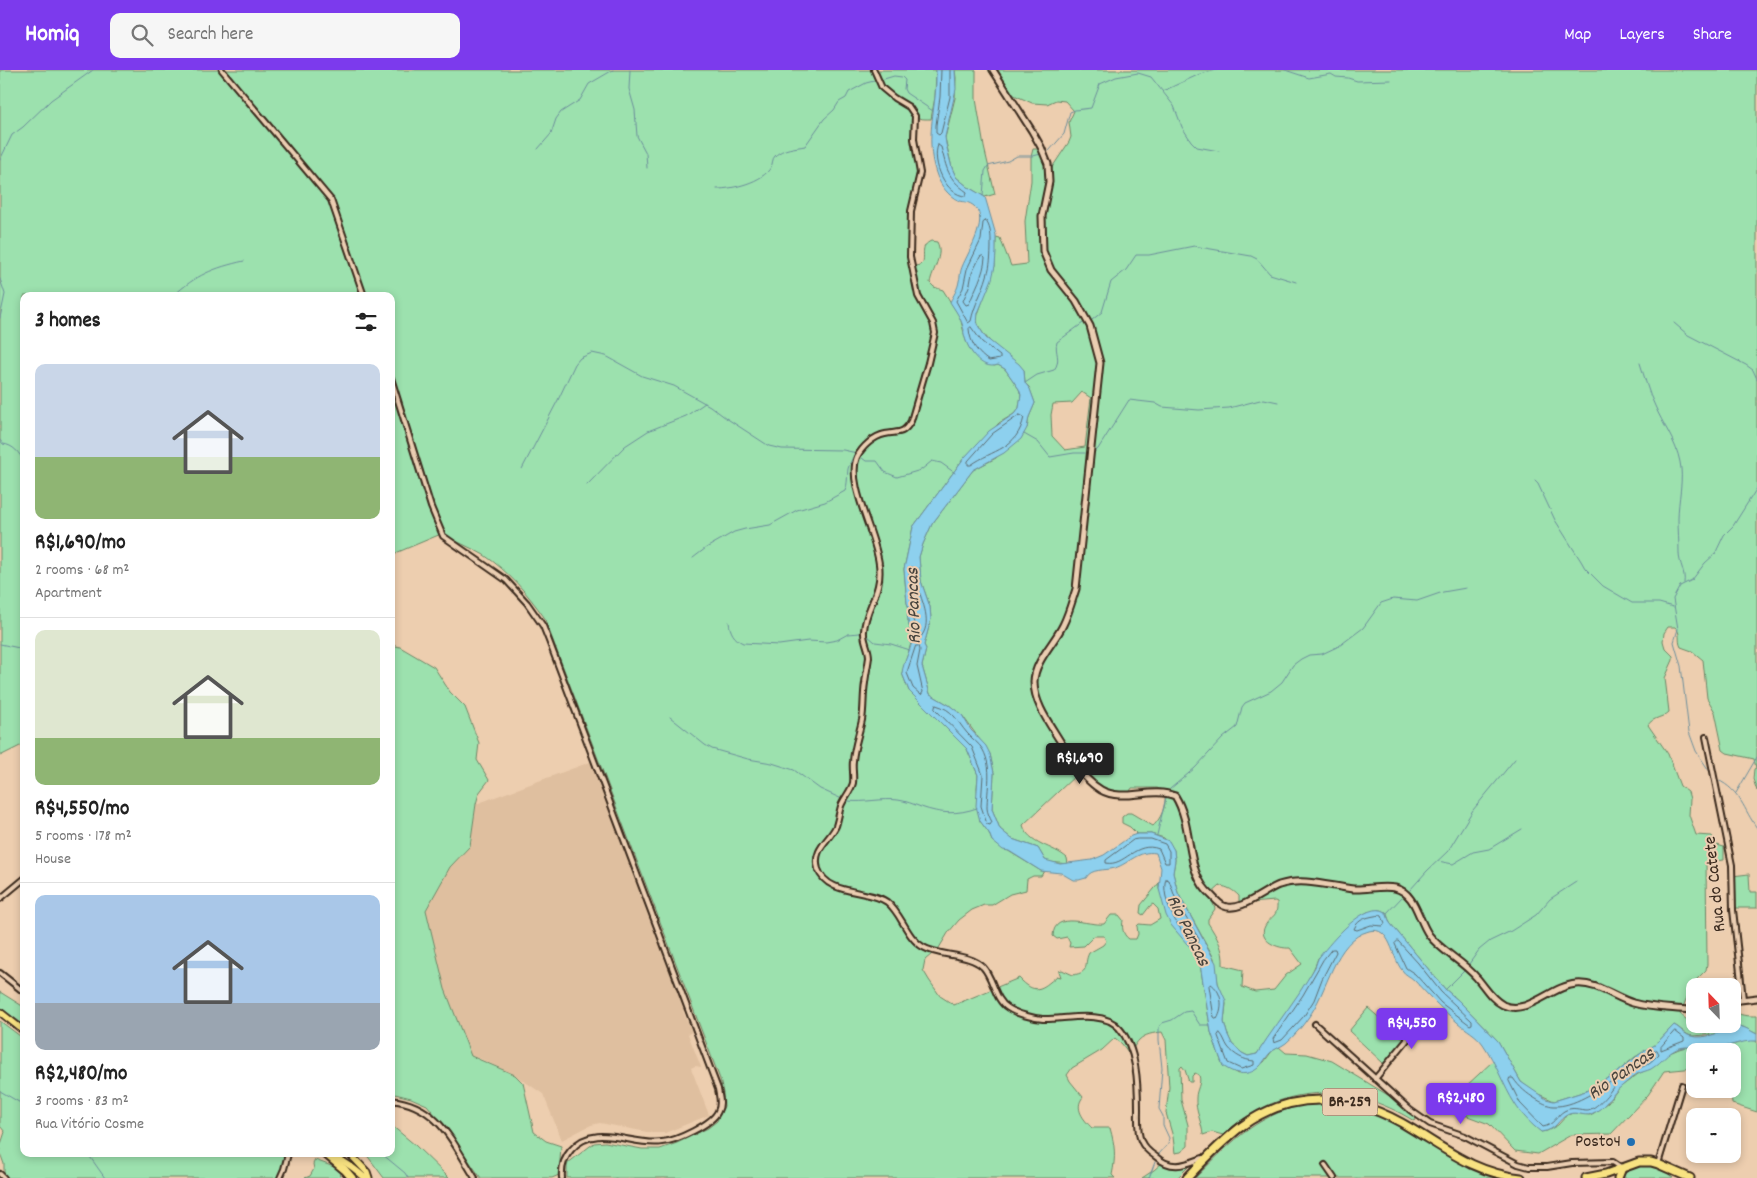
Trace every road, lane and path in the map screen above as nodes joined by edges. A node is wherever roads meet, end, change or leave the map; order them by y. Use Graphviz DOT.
graph roads {
  1 [pos="222,70"];
  2 [pos="874,70"];
  3 [pos="993,70"];
  4 [pos="363,292"];
  5 [pos="395,391"];
  6 [pos="1706,736"];
  7 [pos="20,882"];
  8 [pos="0,899"];
  9 [pos="0,973"];
  10 [pos="20,989"];
  11 [pos="1757,998"];
  12 [pos="1743,999"];
  13 [pos="1686,1010"];
  14 [pos="0,1012"];
  15 [pos="1392,1020"];
  16 [pos="1315,1024"];
  17 [pos="20,1028"];
  18 [pos="1375,1079"];
  19 [pos="1682,1085"];
  20 [pos="395,1101"];
  21 [pos="287,1157"];
  22 [pos="329,1157"];
  23 [pos="338,1157"];
  24 [pos="352,1157"];
  25 [pos="1208,1157"];
  26 [pos="1658,1164"];
  27 [pos="1325,1165"];
  28 [pos="1622,1168"];
  29 [pos="1671,1169"];
  30 [pos="0,1174"];
  31 [pos="367,1176"];
  32 [pos="4,1178"];
  33 [pos="280,1178"];
  34 [pos="352,1178"];
  35 [pos="475,1178"];
  36 [pos="562,1178"];
  37 [pos="1187,1178"];
  38 [pos="1334,1178"];
  39 [pos="1521,1178"];
  40 [pos="1586,1178"];
  41 [pos="1618,1178"];
  42 [pos="1676,1178"];
  43 [pos="1690,1178"];
  1 -- 4 [label="street"];
  2 -- 25 [label="street"];
  3 -- 13 [label="street"];
  5 -- 36 [label="street"];
  6 -- 12 [label="street, Rua do Catete"];
  7 -- 8 [label="street"];
  9 -- 10 [label="street"];
  11 -- 12 [label="street"];
  14 -- 17 [label="main road"];
  15 -- 18 [label="street"];
  16 -- 18 [label="street"];
  18 -- 28 [label="street"];
  19 -- 26 [label="street"];
  20 -- 35 [label="street"];
  21 -- 33 [label="street"];
  22 -- 34 [label="highway"];
  23 -- 31 [label="main road"];
  24 -- 31 [label="main road"];
  25 -- 37 [label="highway, BR-259"];
  25 -- 39 [label="highway, BR-259"];
  26 -- 28 [label="highway"];
  26 -- 29 [label="highway"];
  27 -- 38 [label="street"];
  28 -- 40 [label="highway"];
  28 -- 41 [label="highway"];
  29 -- 42 [label="highway"];
  29 -- 43 [label="highway"];
  30 -- 32 [label="street"];
}
